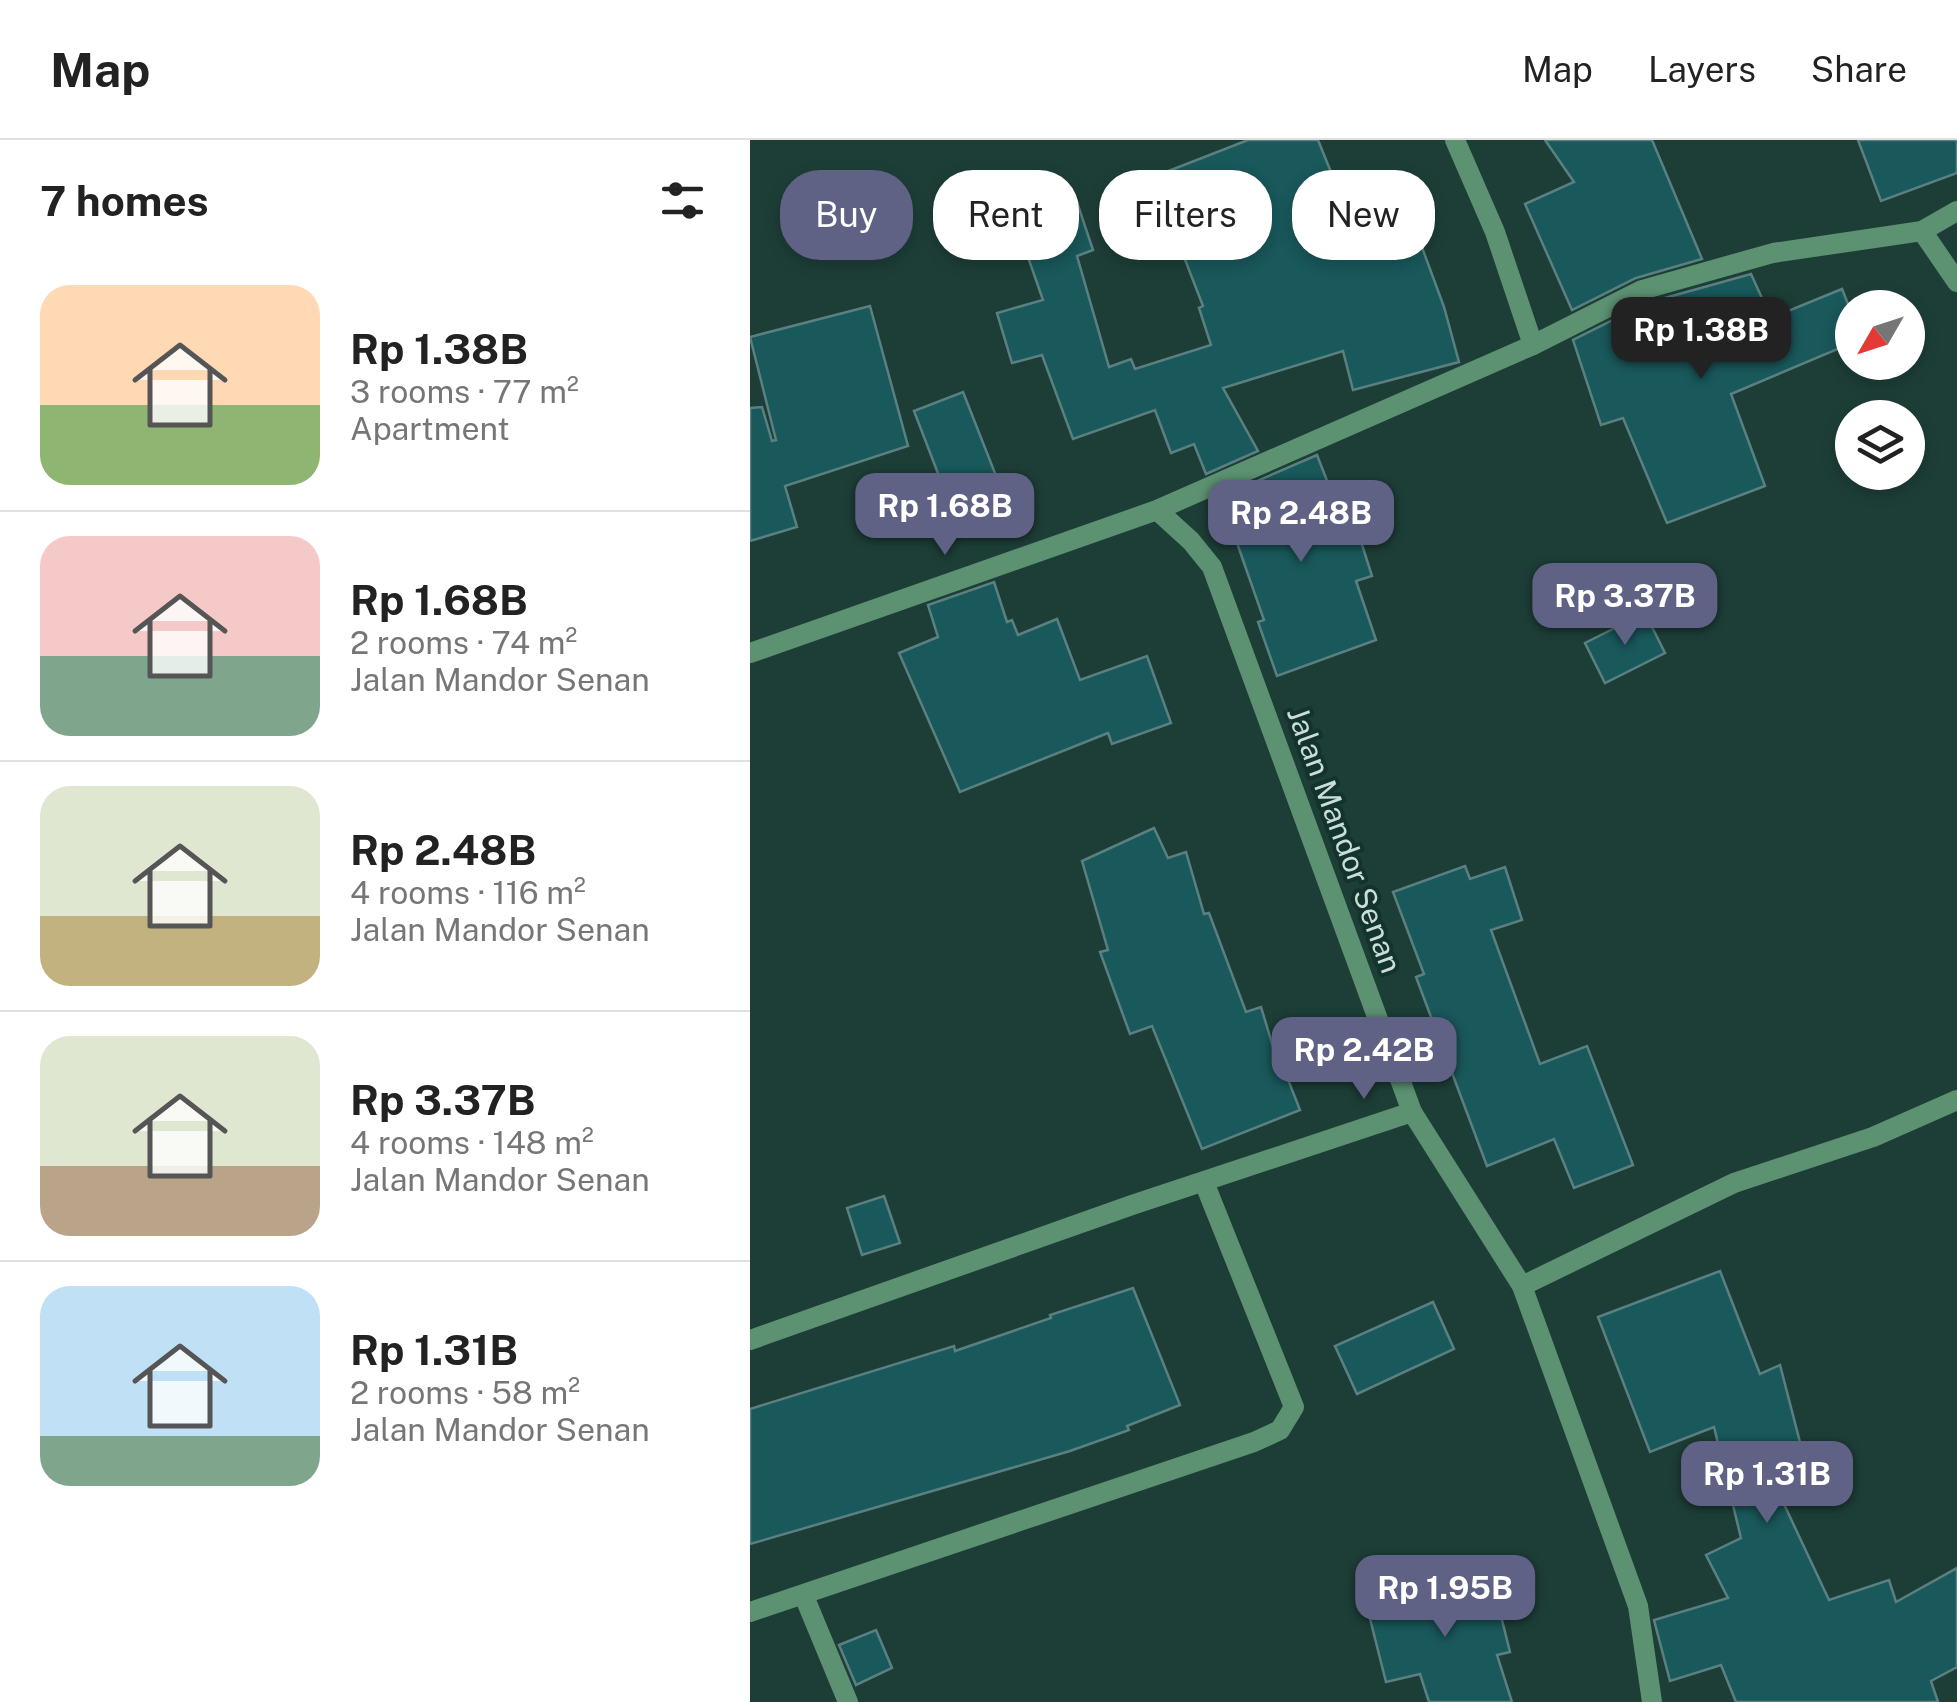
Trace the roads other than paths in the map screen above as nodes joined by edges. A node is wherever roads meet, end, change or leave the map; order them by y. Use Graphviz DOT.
graph roads {
  1 [pos="1456,140"];
  2 [pos="1957,211"];
  3 [pos="1922,230"];
  4 [pos="1957,282"];
  5 [pos="1532,345"];
  6 [pos="1156,510"];
  7 [pos="750,653"];
  8 [pos="1957,1100"];
  9 [pos="1412,1112"];
  10 [pos="1204,1182"];
  11 [pos="1522,1286"];
  12 [pos="750,1340"];
  13 [pos="804,1596"];
  14 [pos="750,1612"];
  15 [pos="848,1702"];
  16 [pos="1652,1702"];
  1 -- 5 [label="street"];
  2 -- 3 [label="street"];
  3 -- 4 [label="street"];
  3 -- 5 [label="street"];
  5 -- 6 [label="street"];
  6 -- 7 [label="street"];
  6 -- 9 [label="street, Jalan Mandor Senan"];
  8 -- 11 [label="street"];
  9 -- 10 [label="street"];
  9 -- 11 [label="street, Jalan Mandor Senan"];
  10 -- 12 [label="street"];
  10 -- 13 [label="street"];
  11 -- 16 [label="street, Jalan Mandor Senan"];
  13 -- 14 [label="street"];
  13 -- 15 [label="street"];
}
